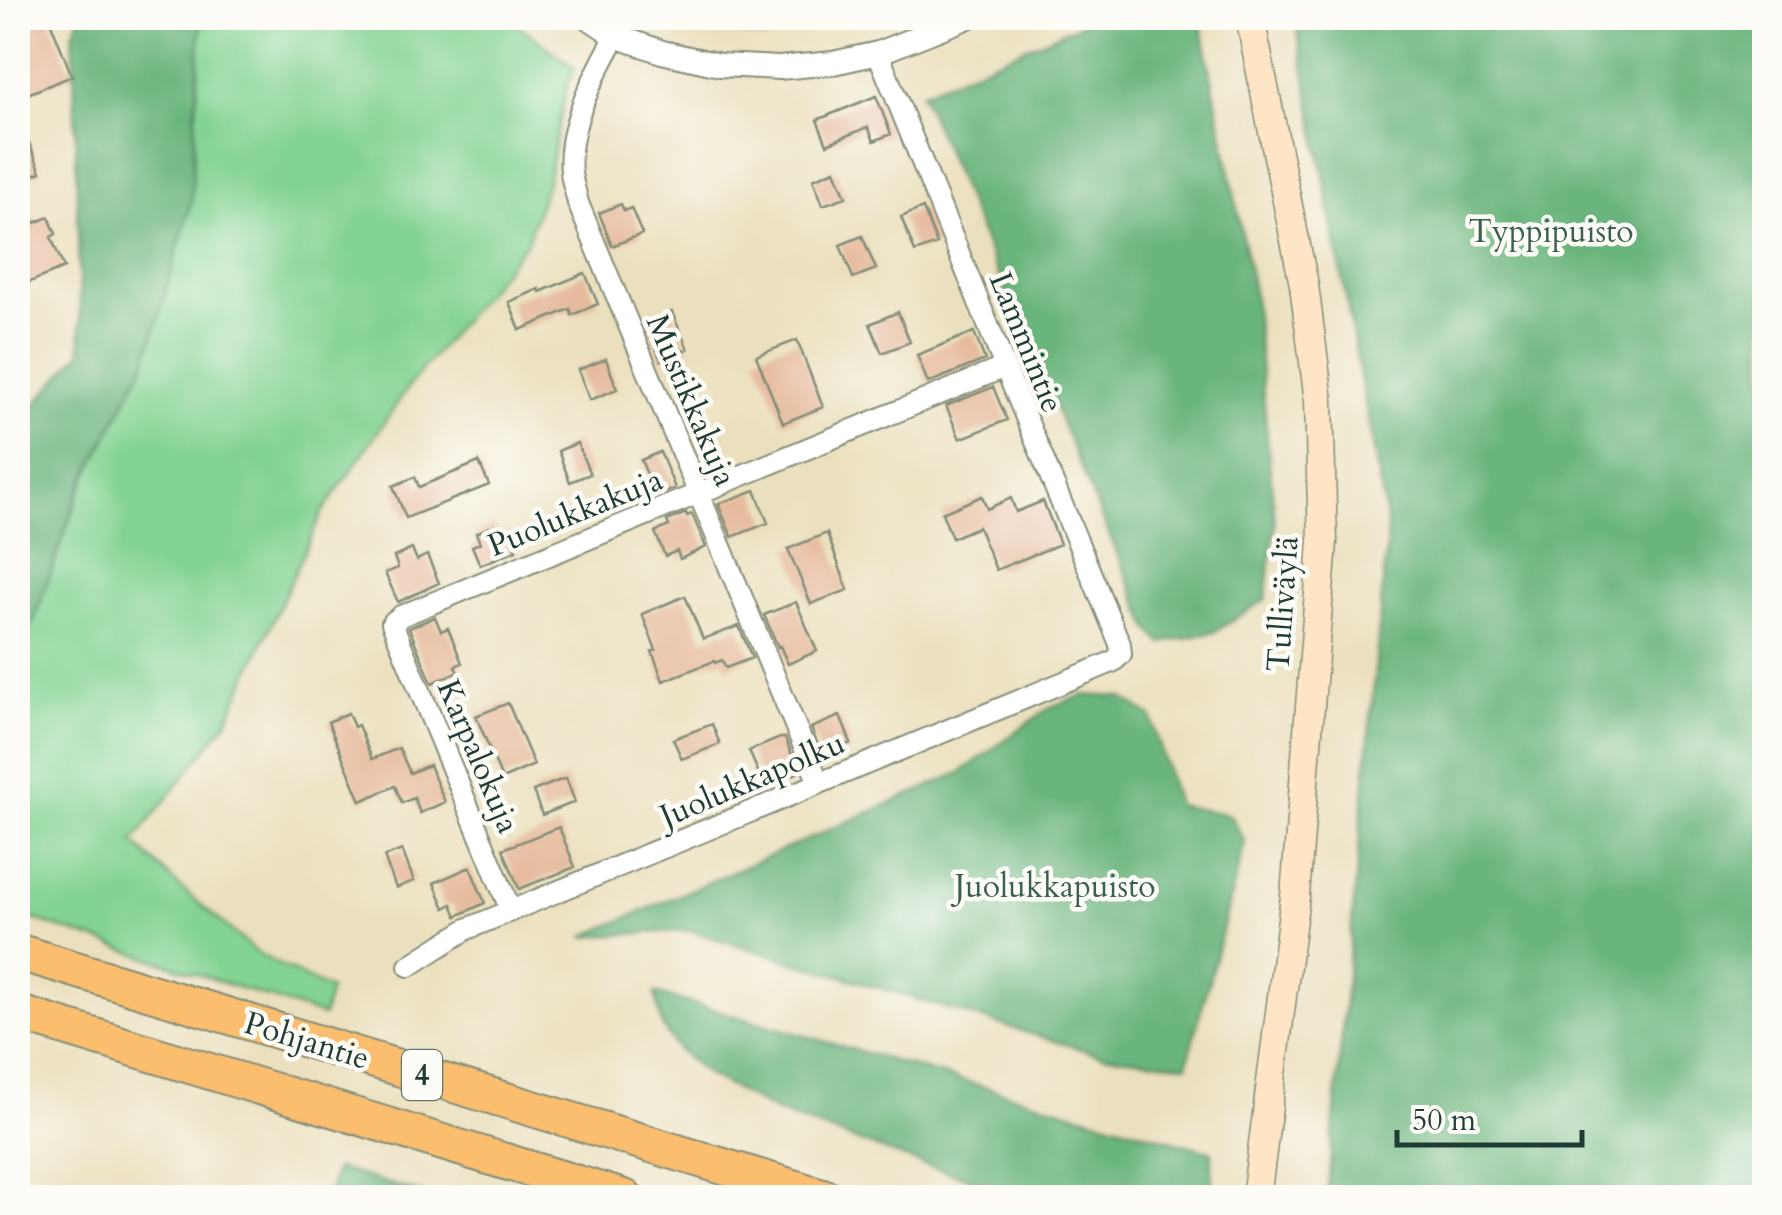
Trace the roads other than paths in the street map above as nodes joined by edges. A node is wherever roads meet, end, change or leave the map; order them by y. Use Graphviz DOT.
graph roads {
  1 [pos="589,18"];
  2 [pos="966,18"];
  3 [pos="1250,18"];
  4 [pos="616,36"];
  5 [pos="878,53"];
  6 [pos="1005,367"];
  7 [pos="699,494"];
  8 [pos="392,623"];
  9 [pos="1121,654"];
  10 [pos="819,783"];
  11 [pos="511,911"];
  12 [pos="18,952"];
  13 [pos="408,966"];
  14 [pos="18,1013"];
  15 [pos="625,1198"];
  16 [pos="826,1198"];
  17 [pos="1256,1198"];
  1 -- 4 [label="street"];
  2 -- 5 [label="street"];
  3 -- 17 [label="main road, Tulliväylä"];
  4 -- 5 [label="street"];
  4 -- 7 [label="street, Mustikkakuja"];
  5 -- 6 [label="street, Lammintie"];
  6 -- 7 [label="street, Puolukkakuja"];
  6 -- 9 [label="street, Lammintie"];
  7 -- 8 [label="street, Puolukkakuja"];
  7 -- 10 [label="street, Mustikkakuja"];
  8 -- 11 [label="street, Karpalokuja"];
  9 -- 10 [label="street, Juolukkapolku"];
  10 -- 11 [label="street, Juolukkapolku"];
  11 -- 13 [label="street, Juolukkapolku"];
  12 -- 16 [label="highway, Pohjantie / 4"];
  14 -- 15 [label="highway, Pohjantie / 4"];
}
